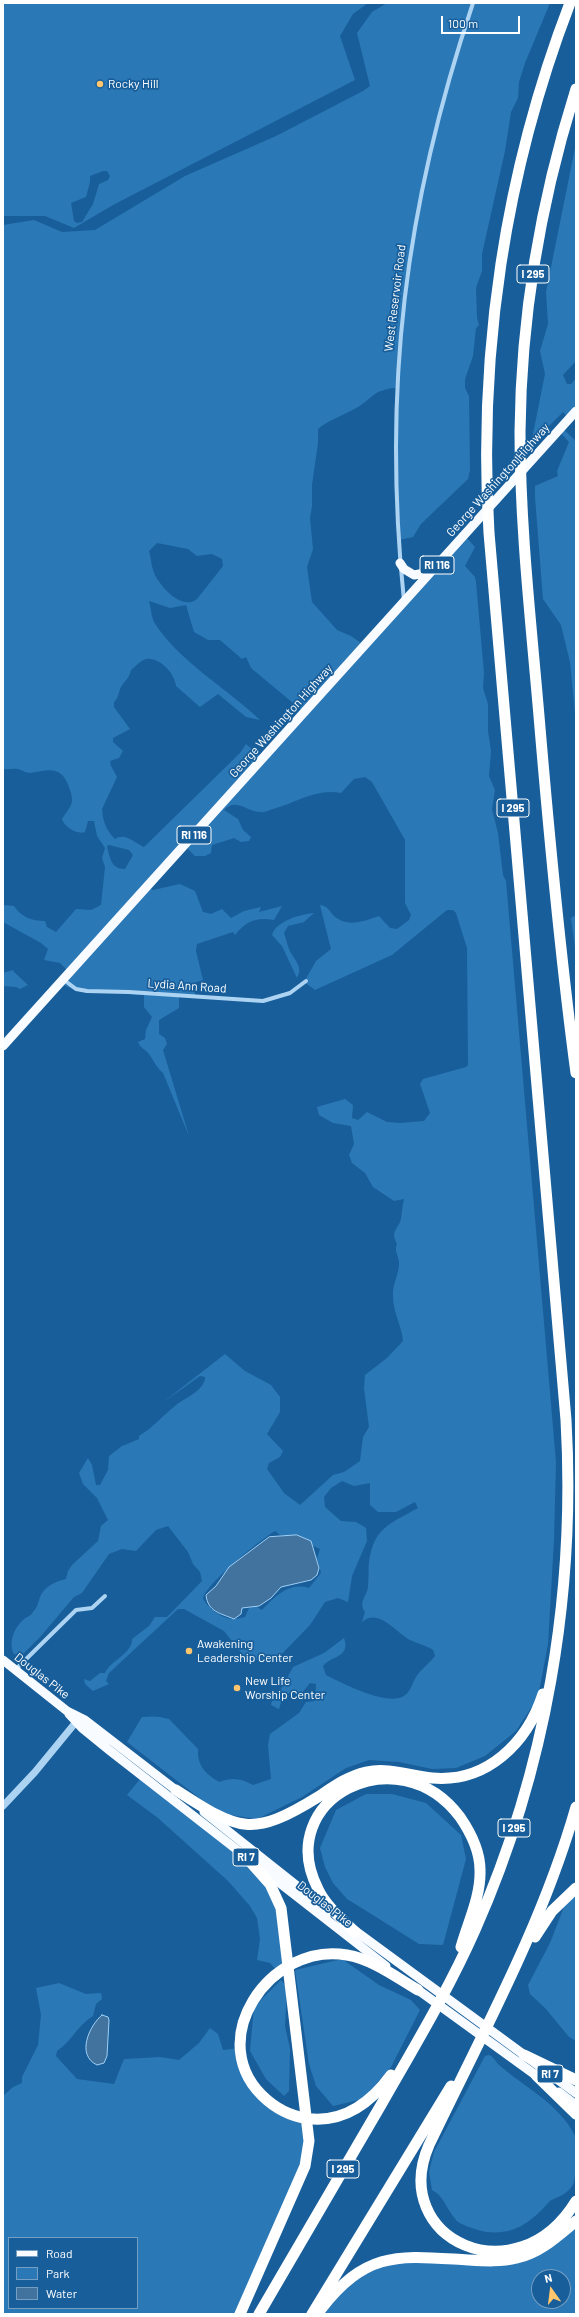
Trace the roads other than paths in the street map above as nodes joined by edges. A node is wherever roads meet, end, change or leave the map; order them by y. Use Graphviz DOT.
graph roads {
  1 [pos="473,3"];
  2 [pos="570,3"];
  3 [pos="576,89"];
  4 [pos="576,411"];
  5 [pos="400,563"];
  6 [pos="432,572"];
  7 [pos="404,602"];
  8 [pos="64,980"];
  9 [pos="306,981"];
  10 [pos="3,1046"];
  11 [pos="576,1073"];
  12 [pos="105,1596"];
  13 [pos="556,1651"];
  14 [pos="3,1660"];
  15 [pos="15,1670"];
  16 [pos="67,1711"];
  17 [pos="76,1722"];
  18 [pos="176,1790"];
  19 [pos="3,1806"];
  20 [pos="576,1807"];
  21 [pos="246,1857"];
  22 [pos="576,1888"];
  23 [pos="356,1932"];
  24 [pos="420,1987"];
  25 [pos="443,1996"];
  26 [pos="499,2002"];
  27 [pos="491,2017"];
  28 [pos="428,2024"];
  29 [pos="501,2044"];
  30 [pos="524,2056"];
  31 [pos="536,2075"];
  32 [pos="576,2080"];
  33 [pos="576,2093"];
  34 [pos="576,2104"];
  35 [pos="576,2114"];
  36 [pos="576,2202"];
  37 [pos="576,2221"];
  38 [pos="240,2314"];
  39 [pos="259,2314"];
  40 [pos="312,2314"];
  41 [pos="317,2314"];
  1 -- 5 [label="street, West Reservoir Road"];
  2 -- 13 [label="highway, I 295"];
  3 -- 11 [label="highway, I 295"];
  4 -- 6 [label="main road, George Washington Highway / RI 116"];
  5 -- 6 [label="main road"];
  5 -- 7 [label="street, West Reservoir Road"];
  6 -- 7 [label="main road, George Washington Highway / RI 116"];
  7 -- 8 [label="main road, George Washington Highway / RI 116"];
  8 -- 9 [label="street, Lydia Ann Road"];
  8 -- 10 [label="main road, George Washington Highway / RI 116"];
  12 -- 15 [label="street"];
  13 -- 18 [label="highway"];
  13 -- 25 [label="highway, I 295"];
  14 -- 15 [label="main road, Douglas Pike / RI 7"];
  15 -- 16 [label="main road, Douglas Pike / RI 7"];
  16 -- 17 [label="main road, Douglas Pike / RI 7"];
  16 -- 18 [label="main road, Douglas Pike / RI 7"];
  17 -- 19 [label="street"];
  17 -- 21 [label="main road, Douglas Pike / RI 7"];
  18 -- 23 [label="main road, Douglas Pike / RI 7"];
  20 -- 26 [label="highway"];
  21 -- 24 [label="main road, Douglas Pike / RI 7"];
  21 -- 38 [label="highway"];
  22 -- 26 [label="highway"];
  23 -- 24 [label="main road, Douglas Pike / RI 7"];
  23 -- 25 [label="highway"];
  24 -- 28 [label="highway"];
  24 -- 29 [label="main road, Douglas Pike / RI 7"];
  25 -- 28 [label="highway, I 295"];
  26 -- 27 [label="highway"];
  27 -- 36 [label="highway"];
  27 -- 40 [label="highway"];
  28 -- 39 [label="highway, I 295"];
  29 -- 30 [label="main road, Douglas Pike / RI 7"];
  29 -- 31 [label="main road, Douglas Pike / RI 7"];
  30 -- 32 [label="highway"];
  30 -- 33 [label="main road, Douglas Pike / RI 7"];
  31 -- 34 [label="main road, Douglas Pike / RI 7"];
  31 -- 35 [label="highway"];
  37 -- 41 [label="highway"];
}
